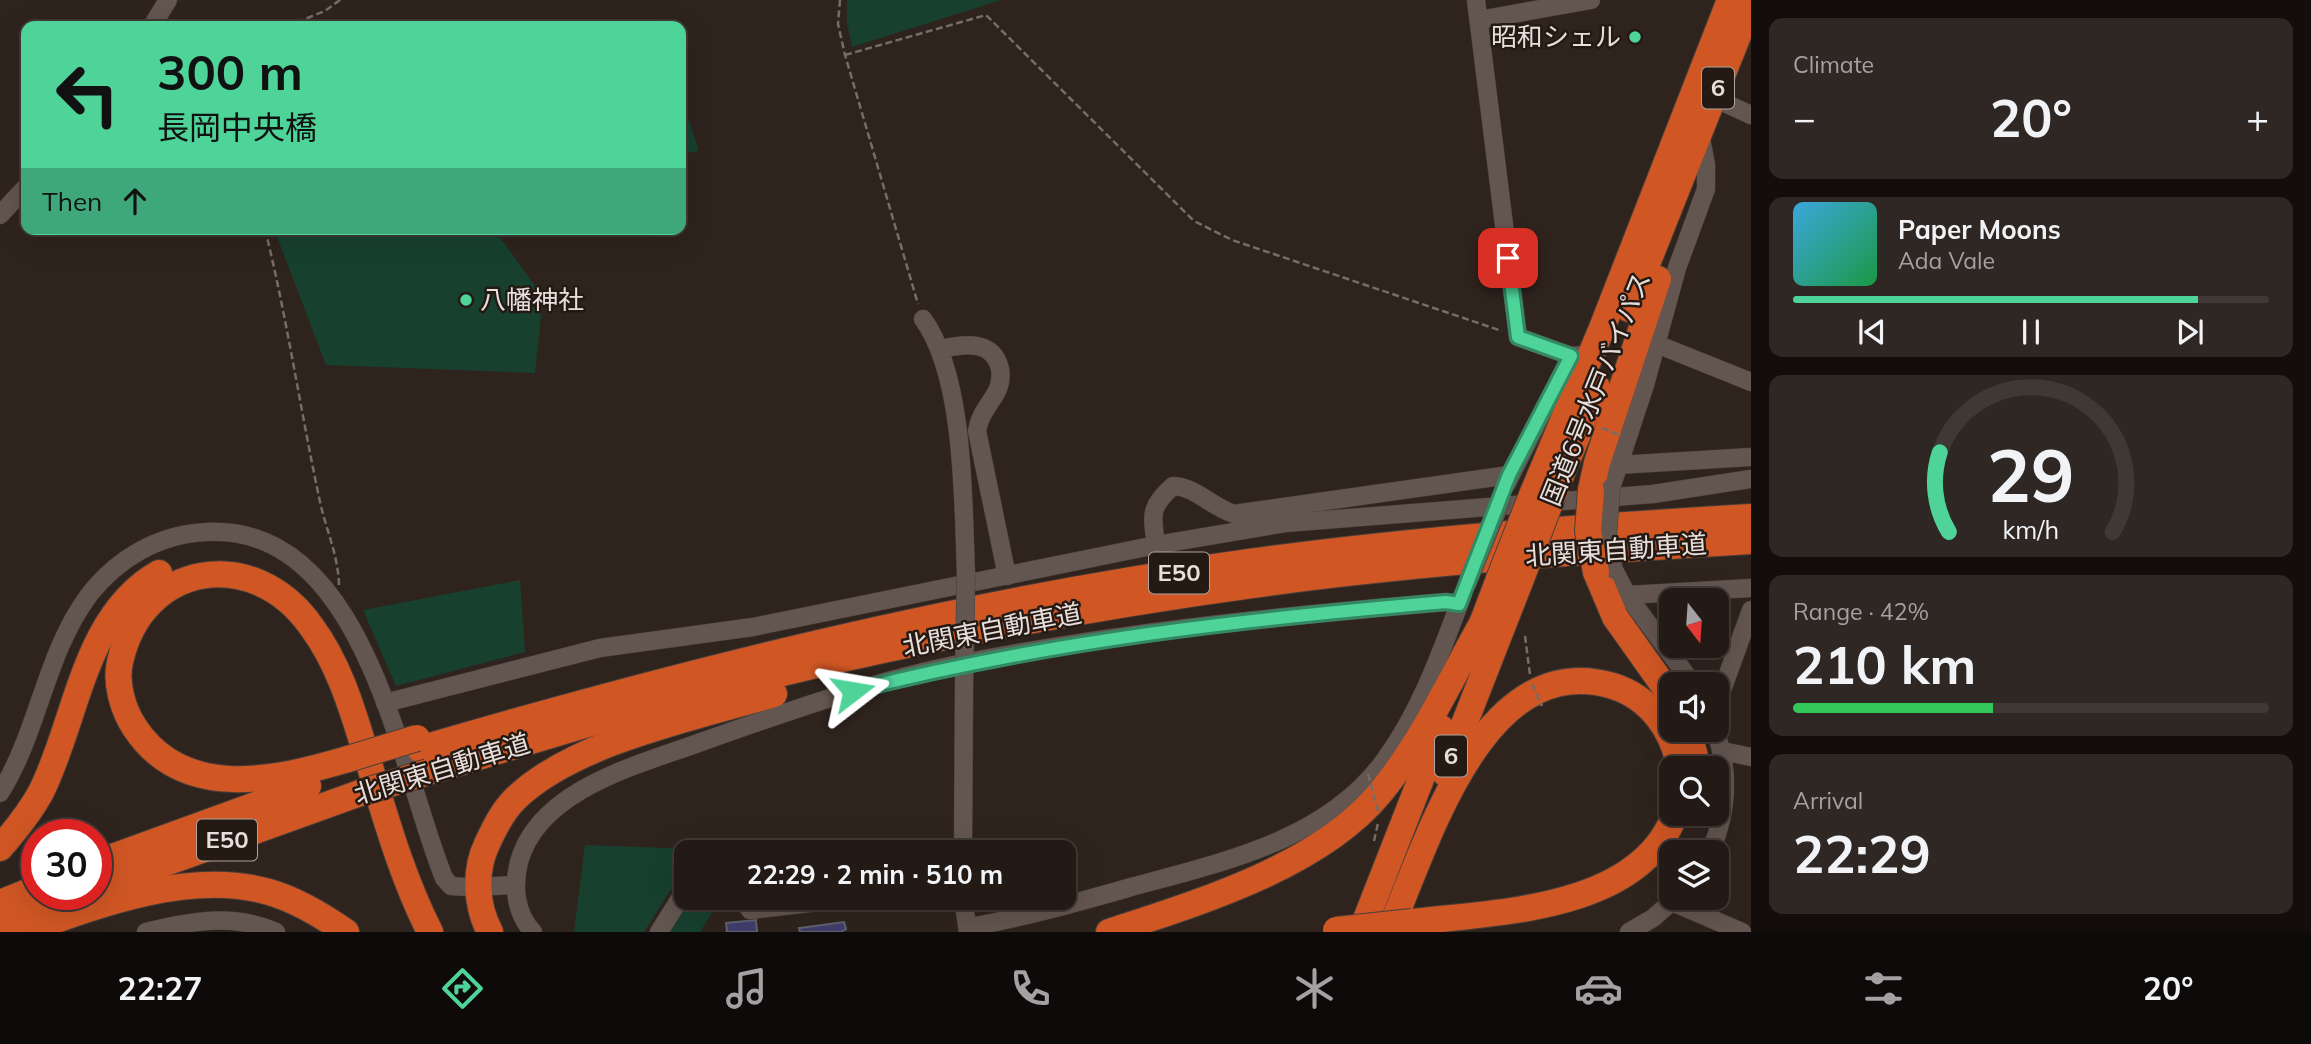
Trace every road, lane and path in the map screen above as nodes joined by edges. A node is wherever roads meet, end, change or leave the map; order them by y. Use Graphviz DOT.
graph roads {
  1 [pos="168,0"];
  2 [pos="340,0"];
  3 [pos="839,0"];
  4 [pos="1476,0"];
  5 [pos="1591,0"];
  6 [pos="1730,0"];
  7 [pos="1751,3"];
  8 [pos="1479,20"];
  9 [pos="155,21"];
  10 [pos="300,21"];
  11 [pos="845,55"];
  12 [pos="1714,98"];
  13 [pos="1751,115"];
  14 [pos="1700,133"];
  15 [pos="1684,172"];
  16 [pos="21,192"];
  17 [pos="0,215"];
  18 [pos="266,235"];
  19 [pos="923,319"];
  20 [pos="1518,337"];
  21 [pos="1654,343"];
  22 [pos="940,349"];
  23 [pos="1581,355"];
  24 [pos="1751,382"];
  25 [pos="1602,428"];
  26 [pos="1622,436"];
  27 [pos="1751,457"];
  28 [pos="1618,465"];
  29 [pos="1509,475"];
  30 [pos="1751,479"];
  31 [pos="1601,489"];
  32 [pos="1543,495"];
  33 [pos="1751,517"];
  34 [pos="1751,541"];
  35 [pos="1156,545"];
  36 [pos="1605,571"];
  37 [pos="1007,576"];
  38 [pos="1510,579"];
  39 [pos="1751,588"];
  40 [pos="1627,595"];
  41 [pos="1459,604"];
  42 [pos="340,607"];
  43 [pos="1751,610"];
  44 [pos="1087,611"];
  45 [pos="1483,620"];
  46 [pos="1525,636"];
  47 [pos="1744,659"];
  48 [pos="1684,672"];
  49 [pos="1659,679"];
  50 [pos="1729,684"];
  51 [pos="385,703"];
  52 [pos="1542,706"];
  53 [pos="1719,742"];
  54 [pos="1722,751"];
  55 [pos="422,753"];
  56 [pos="1677,756"];
  57 [pos="1751,757"];
  58 [pos="354,774"];
  59 [pos="1368,774"];
  60 [pos="0,793"];
  61 [pos="1669,826"];
  62 [pos="963,840"];
  63 [pos="1714,840"];
  64 [pos="0,848"];
  65 [pos="1373,849"];
  66 [pos="112,857"];
  67 [pos="1659,865"];
  68 [pos="112,881"];
  69 [pos="494,886"];
  70 [pos="515,886"];
  71 [pos="467,887"];
  72 [pos="21,894"];
  73 [pos="0,903"];
  74 [pos="674,908"];
  75 [pos="42,910"];
  76 [pos="964,910"];
  77 [pos="1666,910"];
  78 [pos="1695,910"];
  79 [pos="1654,925"];
  80 [pos="0,927"];
  81 [pos="1400,927"];
  82 [pos="968,930"];
  83 [pos="1340,931"];
  84 [pos="23,932"];
  85 [pos="146,932"];
  86 [pos="276,932"];
  87 [pos="346,932"];
  88 [pos="430,932"];
  89 [pos="444,932"];
  90 [pos="489,932"];
  91 [pos="533,932"];
  92 [pos="659,932"];
  93 [pos="1109,932"];
  94 [pos="1380,932"];
  95 [pos="1461,932"];
  96 [pos="1629,932"];
  97 [pos="1742,932"];
  1 -- 9 [label="street"];
  2 -- 10 [label="path"];
  3 -- 11 [label="path"];
  4 -- 8 [label="street"];
  5 -- 8 [label="street"];
  6 -- 23 [label="highway, 国道6号水戸バイパス / 6"];
  7 -- 12 [label="highway, 国道6号水戸バイパス / 6"];
  8 -- 20 [label="street"];
  11 -- 19 [label="path"];
  11 -- 20 [label="path"];
  12 -- 13 [label="street"];
  12 -- 14 [label="highway, 国道6号水戸バイパス / 6"];
  14 -- 15 [label="highway, 国道6号水戸バイパス / 6"];
  14 -- 21 [label="street"];
  15 -- 31 [label="highway"];
  15 -- 32 [label="highway, 国道6号水戸バイパス / 6"];
  16 -- 17 [label="street"];
  18 -- 42 [label="path"];
  19 -- 22 [label="street"];
  20 -- 23 [label="street"];
  21 -- 24 [label="street"];
  21 -- 28 [label="street"];
  22 -- 37 [label="street"];
  22 -- 62 [label="street, bridge"];
  23 -- 29 [label="street"];
  23 -- 32 [label="highway, 国道6号水戸バイパス / 6"];
  25 -- 26 [label="path, bridge"];
  27 -- 28 [label="street"];
  28 -- 31 [label="street"];
  29 -- 35 [label="street"];
  29 -- 41 [label="street, bridge"];
  30 -- 35 [label="street"];
  31 -- 36 [label="highway, bridge"];
  32 -- 38 [label="highway, 国道6号水戸バイパス / 6, bridge"];
  33 -- 55 [label="highway, 北関東自動車道 / E50"];
  34 -- 44 [label="highway, 北関東自動車道 / E50"];
  35 -- 37 [label="street"];
  36 -- 40 [label="street"];
  36 -- 49 [label="highway"];
  37 -- 51 [label="street"];
  38 -- 45 [label="highway, 国道6号水戸バイパス / 6"];
  38 -- 94 [label="highway, 国道6号水戸バイパス / 6"];
  39 -- 40 [label="street"];
  40 -- 48 [label="street"];
  41 -- 70 [label="street"];
  41 -- 82 [label="street"];
  42 -- 51 [label="street"];
  42 -- 60 [label="street"];
  43 -- 47 [label="street"];
  44 -- 55 [label="highway, 北関東自動車道 / E50"];
  44 -- 90 [label="highway"];
  45 -- 83 [label="highway, 国道6号水戸バイパス / 6"];
  45 -- 93 [label="highway"];
  46 -- 52 [label="path, bridge"];
  47 -- 50 [label="street"];
  51 -- 71 [label="street"];
  53 -- 54 [label="street"];
  54 -- 57 [label="street"];
  54 -- 63 [label="street"];
  55 -- 58 [label="highway, 北関東自動車道 / E50, bridge"];
  55 -- 58 [label="highway, bridge"];
  56 -- 81 [label="highway"];
  58 -- 66 [label="highway, 北関東自動車道 / E50"];
  58 -- 68 [label="highway, 北関東自動車道 / E50"];
  58 -- 88 [label="highway"];
  59 -- 65 [label="path, bridge"];
  61 -- 81 [label="highway"];
  64 -- 89 [label="highway"];
  67 -- 95 [label="highway"];
  69 -- 70 [label="street"];
  70 -- 91 [label="street"];
  72 -- 73 [label="highway"];
  74 -- 92 [label="street"];
  75 -- 80 [label="highway"];
  76 -- 82 [label="street"];
  77 -- 79 [label="street"];
  78 -- 97 [label="street"];
  79 -- 96 [label="street"];
  81 -- 83 [label="highway, bridge"];
  84 -- 87 [label="highway"];
  85 -- 86 [label="street"];
}
